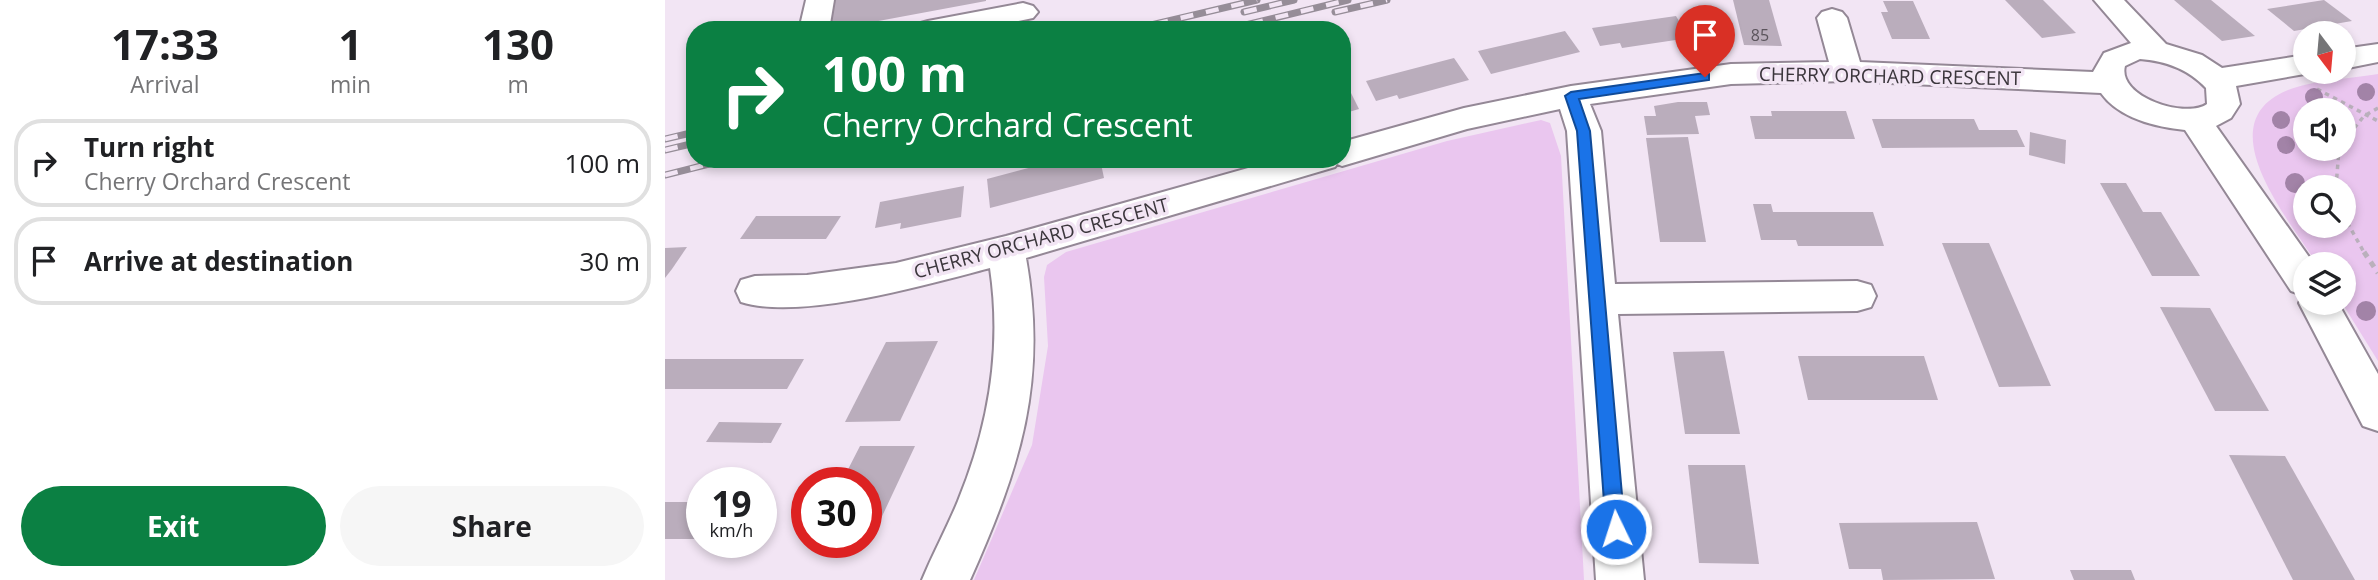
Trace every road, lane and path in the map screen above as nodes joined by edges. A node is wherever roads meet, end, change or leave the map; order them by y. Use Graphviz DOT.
graph roads {
  1 [pos="820,0"];
  2 [pos="2108,0"];
  3 [pos="1023,12"];
  4 [pos="1832,18"];
  5 [pos="816,21"];
  6 [pos="976,21"];
  7 [pos="2156,51"];
  8 [pos="2378,53"];
  9 [pos="2356,57"];
  10 [pos="1847,71"];
  11 [pos="2293,75"];
  12 [pos="2216,79"];
  13 [pos="2110,83"];
  14 [pos="2320,84"];
  15 [pos="1571,96"];
  16 [pos="2378,108"];
  17 [pos="2366,115"];
  18 [pos="2195,120"];
  19 [pos="2378,121"];
  20 [pos="2356,127"];
  21 [pos="1351,151"];
  22 [pos="1292,168"];
  23 [pos="2354,238"];
  24 [pos="1006,250"];
  25 [pos="2293,262"];
  26 [pos="2378,273"];
  27 [pos="755,292"];
  28 [pos="1857,296"];
  29 [pos="1599,299"];
  30 [pos="2325,315"];
  31 [pos="2378,413"];
  32 [pos="946,580"];
  33 [pos="1620,580"];
  1 -- 5 [label="street"];
  2 -- 7 [label="street"];
  3 -- 6 [label="street"];
  4 -- 10 [label="street"];
  7 -- 12 [label="street"];
  7 -- 13 [label="street"];
  8 -- 9 [label="street"];
  10 -- 13 [label="street, CHERRY ORCHARD CRESCENT"];
  10 -- 15 [label="street, CHERRY ORCHARD CRESCENT"];
  11 -- 12 [label="street"];
  12 -- 18 [label="street"];
  13 -- 18 [label="street"];
  14 -- 17 [label="path"];
  15 -- 21 [label="street, CHERRY ORCHARD CRESCENT"];
  15 -- 29 [label="street"];
  16 -- 17 [label="path"];
  17 -- 19 [label="path"];
  17 -- 20 [label="path"];
  18 -- 25 [label="street"];
  22 -- 24 [label="street, CHERRY ORCHARD CRESCENT"];
  23 -- 26 [label="path"];
  24 -- 27 [label="street, CHERRY ORCHARD CRESCENT"];
  24 -- 32 [label="street"];
  28 -- 29 [label="street"];
  29 -- 33 [label="street"];
  30 -- 31 [label="street"];
}
